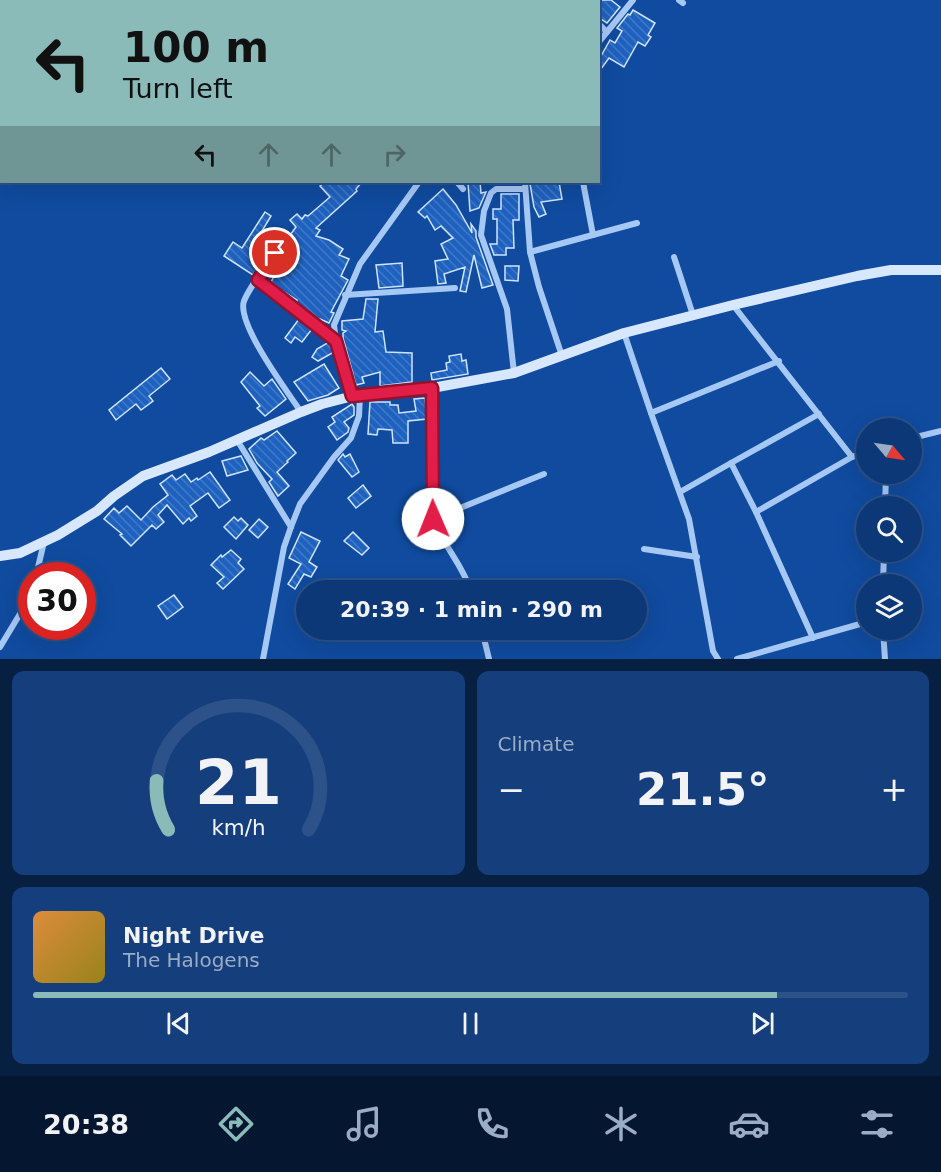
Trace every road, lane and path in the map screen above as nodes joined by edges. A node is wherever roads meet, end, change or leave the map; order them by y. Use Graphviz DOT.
graph roads {
  1 [pos="633,0"];
  2 [pos="600,25"];
  3 [pos="607,32"];
  4 [pos="600,41"];
  5 [pos="418,183"];
  6 [pos="458,183"];
  7 [pos="583,183"];
  8 [pos="525,185"];
  9 [pos="463,189"];
  10 [pos="637,223"];
  11 [pos="593,235"];
  12 [pos="530,252"];
  13 [pos="275,253"];
  14 [pos="674,257"];
  15 [pos="941,270"];
  16 [pos="258,280"];
  17 [pos="455,288"];
  18 [pos="345,295"];
  19 [pos="733,305"];
  20 [pos="693,315"];
  21 [pos="624,333"];
  22 [pos="336,341"];
  23 [pos="562,356"];
  24 [pos="779,361"];
  25 [pos="514,373"];
  26 [pos="432,388"];
  27 [pos="356,396"];
  28 [pos="300,411"];
  29 [pos="651,414"];
  30 [pos="819,414"];
  31 [pos="941,431"];
  32 [pos="922,436"];
  33 [pos="237,440"];
  34 [pos="856,455"];
  35 [pos="852,457"];
  36 [pos="731,463"];
  37 [pos="544,474"];
  38 [pos="680,492"];
  39 [pos="756,512"];
  40 [pos="433,519"];
  41 [pos="291,527"];
  42 [pos="44,542"];
  43 [pos="644,549"];
  44 [pos="0,556"];
  45 [pos="697,557"];
  46 [pos="39,562"];
  47 [pos="467,580"];
  48 [pos="18,617"];
  49 [pos="856,625"];
  50 [pos="813,638"];
  51 [pos="484,640"];
  52 [pos="884,640"];
  53 [pos="0,647"];
  54 [pos="263,659"];
  55 [pos="489,659"];
  56 [pos="718,659"];
  57 [pos="737,659"];
  58 [pos="885,659"];
  1 -- 3 [label="street"];
  2 -- 3 [label="street"];
  3 -- 4 [label="street"];
  5 -- 18 [label="street"];
  6 -- 9 [label="street"];
  7 -- 11 [label="street"];
  8 -- 12 [label="street"];
  8 -- 25 [label="street"];
  10 -- 11 [label="street"];
  11 -- 12 [label="street"];
  12 -- 23 [label="street"];
  13 -- 16 [label="street"];
  14 -- 20 [label="street"];
  15 -- 19 [label="main road"];
  16 -- 22 [label="street"];
  16 -- 28 [label="street"];
  17 -- 18 [label="street"];
  18 -- 22 [label="street"];
  19 -- 20 [label="main road"];
  19 -- 24 [label="street"];
  20 -- 21 [label="main road"];
  21 -- 23 [label="main road"];
  21 -- 29 [label="street"];
  22 -- 27 [label="street"];
  23 -- 25 [label="main road"];
  24 -- 29 [label="street"];
  24 -- 30 [label="street"];
  25 -- 26 [label="main road"];
  26 -- 27 [label="main road"];
  26 -- 40 [label="street"];
  27 -- 28 [label="main road"];
  27 -- 41 [label="street"];
  28 -- 33 [label="main road"];
  29 -- 38 [label="street"];
  30 -- 35 [label="street"];
  30 -- 36 [label="street"];
  31 -- 32 [label="street"];
  33 -- 41 [label="street"];
  33 -- 42 [label="main road"];
  34 -- 35 [label="street"];
  35 -- 39 [label="street"];
  36 -- 38 [label="street"];
  36 -- 39 [label="street"];
  37 -- 40 [label="street"];
  38 -- 45 [label="street"];
  39 -- 50 [label="street"];
  40 -- 47 [label="street"];
  41 -- 54 [label="street"];
  42 -- 44 [label="main road"];
  42 -- 46 [label="street"];
  43 -- 45 [label="street"];
  45 -- 56 [label="street"];
  48 -- 53 [label="street"];
  49 -- 50 [label="street"];
  50 -- 57 [label="street"];
  51 -- 55 [label="street"];
  52 -- 58 [label="street"];
}
